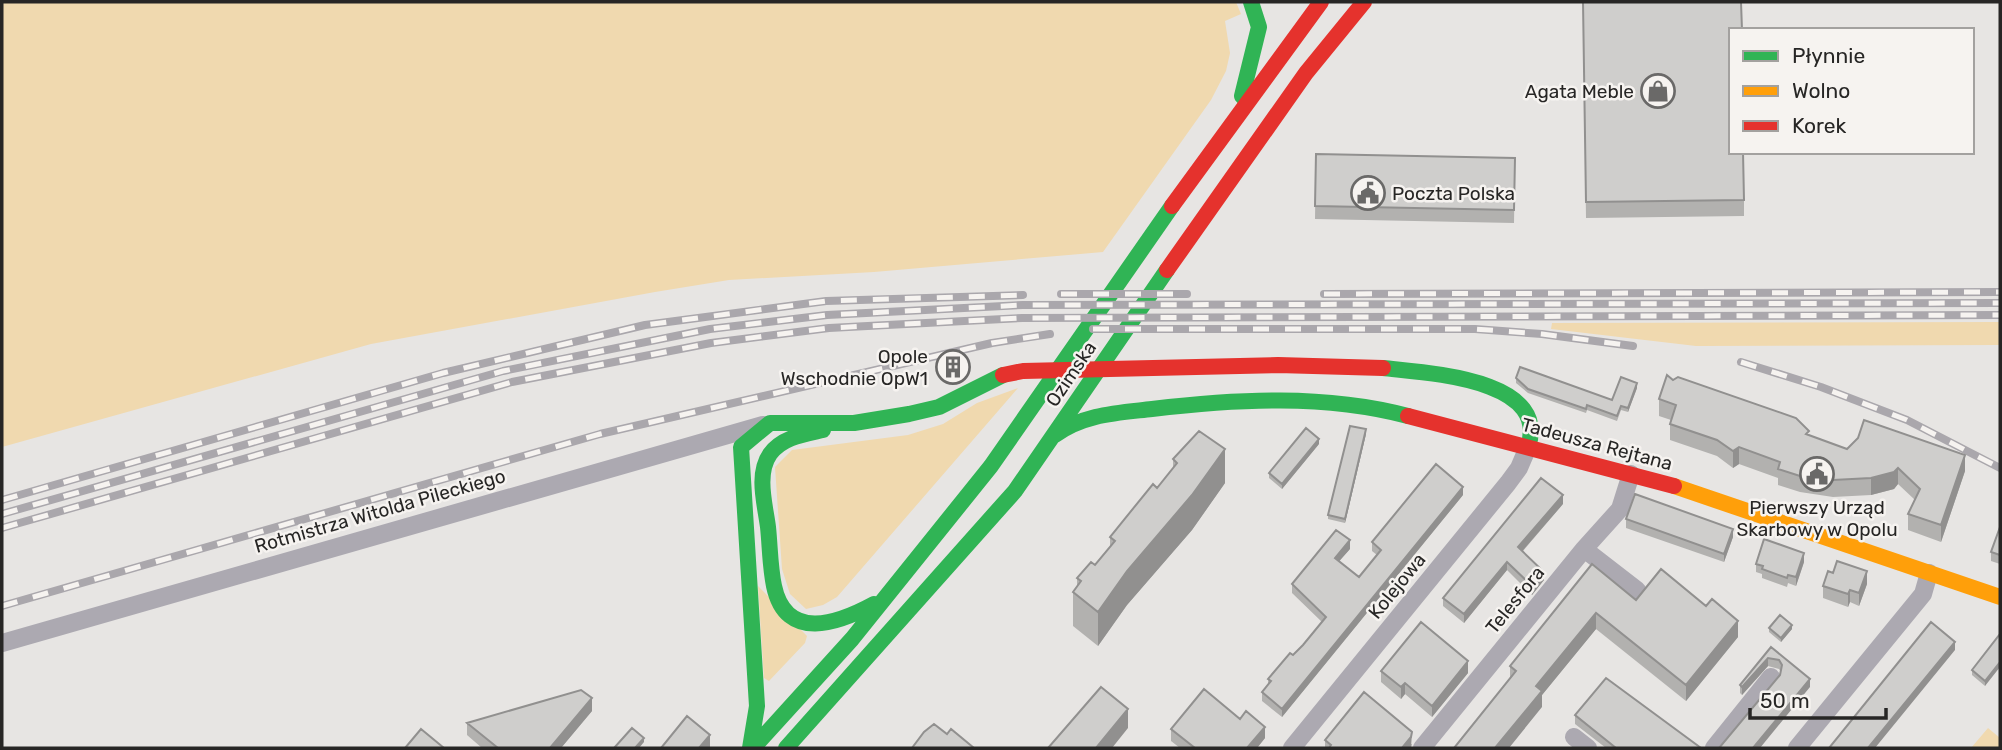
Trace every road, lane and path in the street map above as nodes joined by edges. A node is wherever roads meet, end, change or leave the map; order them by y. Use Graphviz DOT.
graph roads {
  1 [pos="1251,2"];
  2 [pos="1321,2"];
  3 [pos="1353,7"];
  4 [pos="1303,11"];
  5 [pos="1334,37"];
  6 [pos="1237,113"];
  7 [pos="1125,331"];
  8 [pos="1169,405"];
  9 [pos="854,422"];
  10 [pos="770,423"];
  11 [pos="1055,435"];
  12 [pos="697,443"];
  13 [pos="776,444"];
  14 [pos="741,447"];
  15 [pos="1528,447"];
  16 [pos="1631,474"];
  17 [pos="1584,549"];
  18 [pos="1929,573"];
  19 [pos="1637,590"];
  20 [pos="2000,597"];
  21 [pos="884,599"];
  22 [pos="2,643"];
  23 [pos="1771,677"];
  24 [pos="795,745"];
  25 [pos="751,748"];
  26 [pos="1292,748"];
  27 [pos="1422,748"];
  28 [pos="1714,748"];
  29 [pos="1797,748"];
  1 -- 6 [label="street"];
  2 -- 4 [label="street, Ozimska"];
  3 -- 5 [label="street, Ozimska"];
  4 -- 5 [label="street"];
  4 -- 6 [label="street, Ozimska"];
  5 -- 7 [label="street, Ozimska"];
  6 -- 21 [label="street, Ozimska"];
  7 -- 8 [label="street"];
  7 -- 11 [label="street, Ozimska"];
  8 -- 11 [label="street, Tadeusza Rejtana"];
  8 -- 15 [label="street, Tadeusza Rejtana"];
  9 -- 10 [label="street"];
  9 -- 13 [label="street"];
  9 -- 15 [label="street"];
  10 -- 12 [label="street, Rotmistrza Witolda Pileckiego"];
  10 -- 14 [label="street"];
  11 -- 24 [label="street, Ozimska"];
  12 -- 14 [label="street"];
  12 -- 22 [label="street, Rotmistrza Witolda Pileckiego"];
  13 -- 14 [label="street"];
  13 -- 21 [label="street"];
  14 -- 25 [label="street"];
  15 -- 16 [label="street, Tadeusza Rejtana"];
  15 -- 26 [label="street, Kolejowa"];
  16 -- 17 [label="street, Telesfora"];
  16 -- 18 [label="street, Tadeusza Rejtana"];
  17 -- 19 [label="street"];
  17 -- 27 [label="street, Telesfora"];
  18 -- 20 [label="street, Tadeusza Rejtana"];
  18 -- 29 [label="street"];
  21 -- 25 [label="street, Ozimska"];
  23 -- 28 [label="street"];
}
